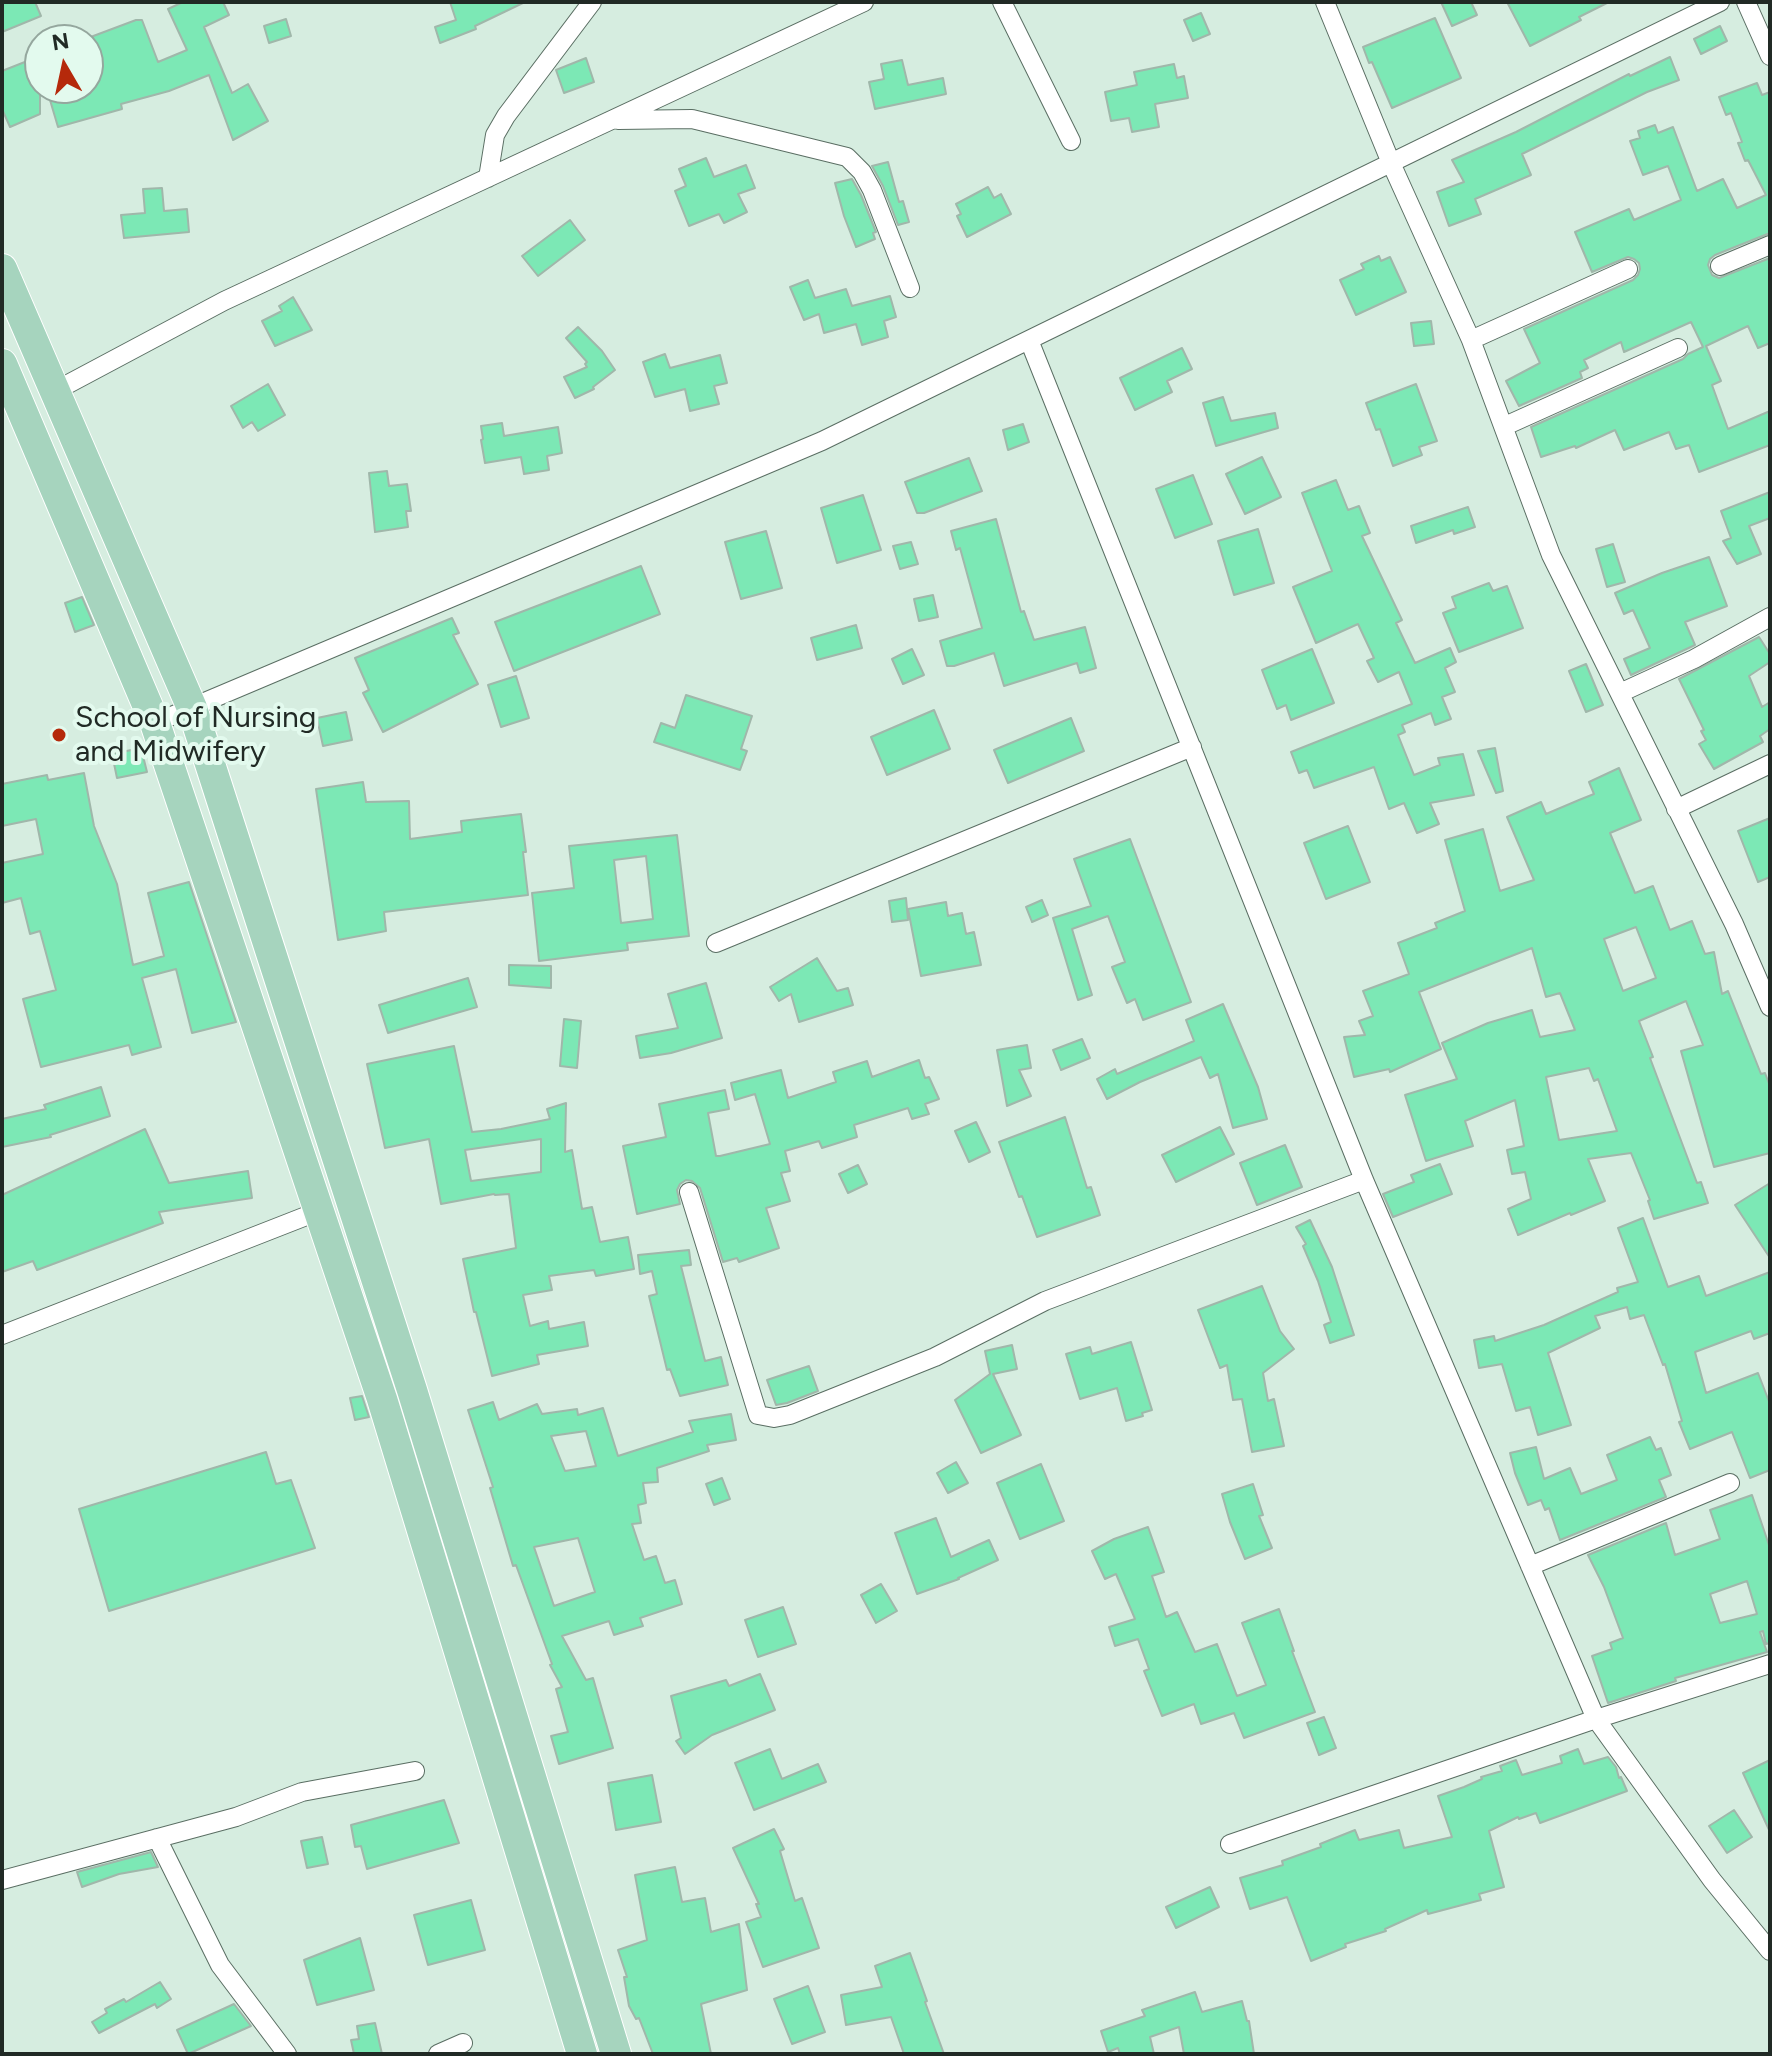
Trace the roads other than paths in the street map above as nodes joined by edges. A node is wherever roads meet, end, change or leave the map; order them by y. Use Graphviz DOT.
graph roads {
  1 [pos="592,2"];
  2 [pos="864,2"];
  3 [pos="1002,2"];
  4 [pos="1325,2"];
  5 [pos="1720,2"];
  6 [pos="1746,2"];
  7 [pos="1770,56"];
  8 [pos="612,120"];
  9 [pos="1071,141"];
  10 [pos="1391,163"];
  11 [pos="488,178"];
  12 [pos="1770,245"];
  13 [pos="1720,266"];
  14 [pos="2,269"];
  15 [pos="1628,269"];
  16 [pos="910,288"];
  17 [pos="1029,340"];
  18 [pos="1471,340"];
  19 [pos="1678,348"];
  20 [pos="2,364"];
  21 [pos="55,391"];
  22 [pos="1505,426"];
  23 [pos="1770,617"];
  24 [pos="1620,693"];
  25 [pos="192,708"];
  26 [pos="155,723"];
  27 [pos="1192,747"];
  28 [pos="1770,764"];
  29 [pos="1676,809"];
  30 [pos="716,943"];
  31 [pos="1770,1007"];
  32 [pos="1364,1180"];
  33 [pos="689,1192"];
  34 [pos="319,1211"];
  35 [pos="2,1335"];
  36 [pos="1730,1483"];
  37 [pos="450,1513"];
  38 [pos="420,1524"];
  39 [pos="1530,1566"];
  40 [pos="1770,1664"];
  41 [pos="1596,1719"];
  42 [pos="415,1771"];
  43 [pos="157,1838"];
  44 [pos="1230,1844"];
  45 [pos="2,1880"];
  46 [pos="1770,1951"];
  47 [pos="463,2043"];
  48 [pos="287,2054"];
  49 [pos="438,2054"];
  50 [pos="582,2054"];
  51 [pos="616,2054"];
  1 -- 11 [label="street"];
  2 -- 8 [label="street"];
  3 -- 9 [label="street"];
  4 -- 10 [label="street"];
  5 -- 10 [label="street"];
  6 -- 7 [label="street"];
  8 -- 11 [label="street"];
  8 -- 16 [label="street"];
  10 -- 17 [label="street"];
  10 -- 18 [label="street"];
  11 -- 21 [label="street"];
  12 -- 13 [label="street"];
  14 -- 21 [label="main road"];
  15 -- 18 [label="street"];
  17 -- 25 [label="street"];
  17 -- 27 [label="street"];
  18 -- 22 [label="street"];
  19 -- 22 [label="street"];
  20 -- 26 [label="main road"];
  21 -- 25 [label="main road"];
  22 -- 24 [label="street"];
  23 -- 24 [label="street"];
  24 -- 29 [label="street"];
  25 -- 26 [label="street"];
  25 -- 37 [label="main road"];
  26 -- 34 [label="main road"];
  27 -- 30 [label="street"];
  27 -- 32 [label="street"];
  28 -- 29 [label="street"];
  29 -- 31 [label="street"];
  32 -- 33 [label="street"];
  32 -- 39 [label="street"];
  34 -- 35 [label="street"];
  34 -- 38 [label="main road"];
  36 -- 39 [label="street"];
  37 -- 38 [label="main road"];
  37 -- 51 [label="main road"];
  38 -- 50 [label="main road"];
  39 -- 41 [label="street"];
  40 -- 41 [label="street"];
  41 -- 44 [label="street"];
  41 -- 46 [label="street"];
  42 -- 43 [label="street"];
  43 -- 45 [label="street"];
  43 -- 48 [label="street"];
  47 -- 49 [label="street"];
}
